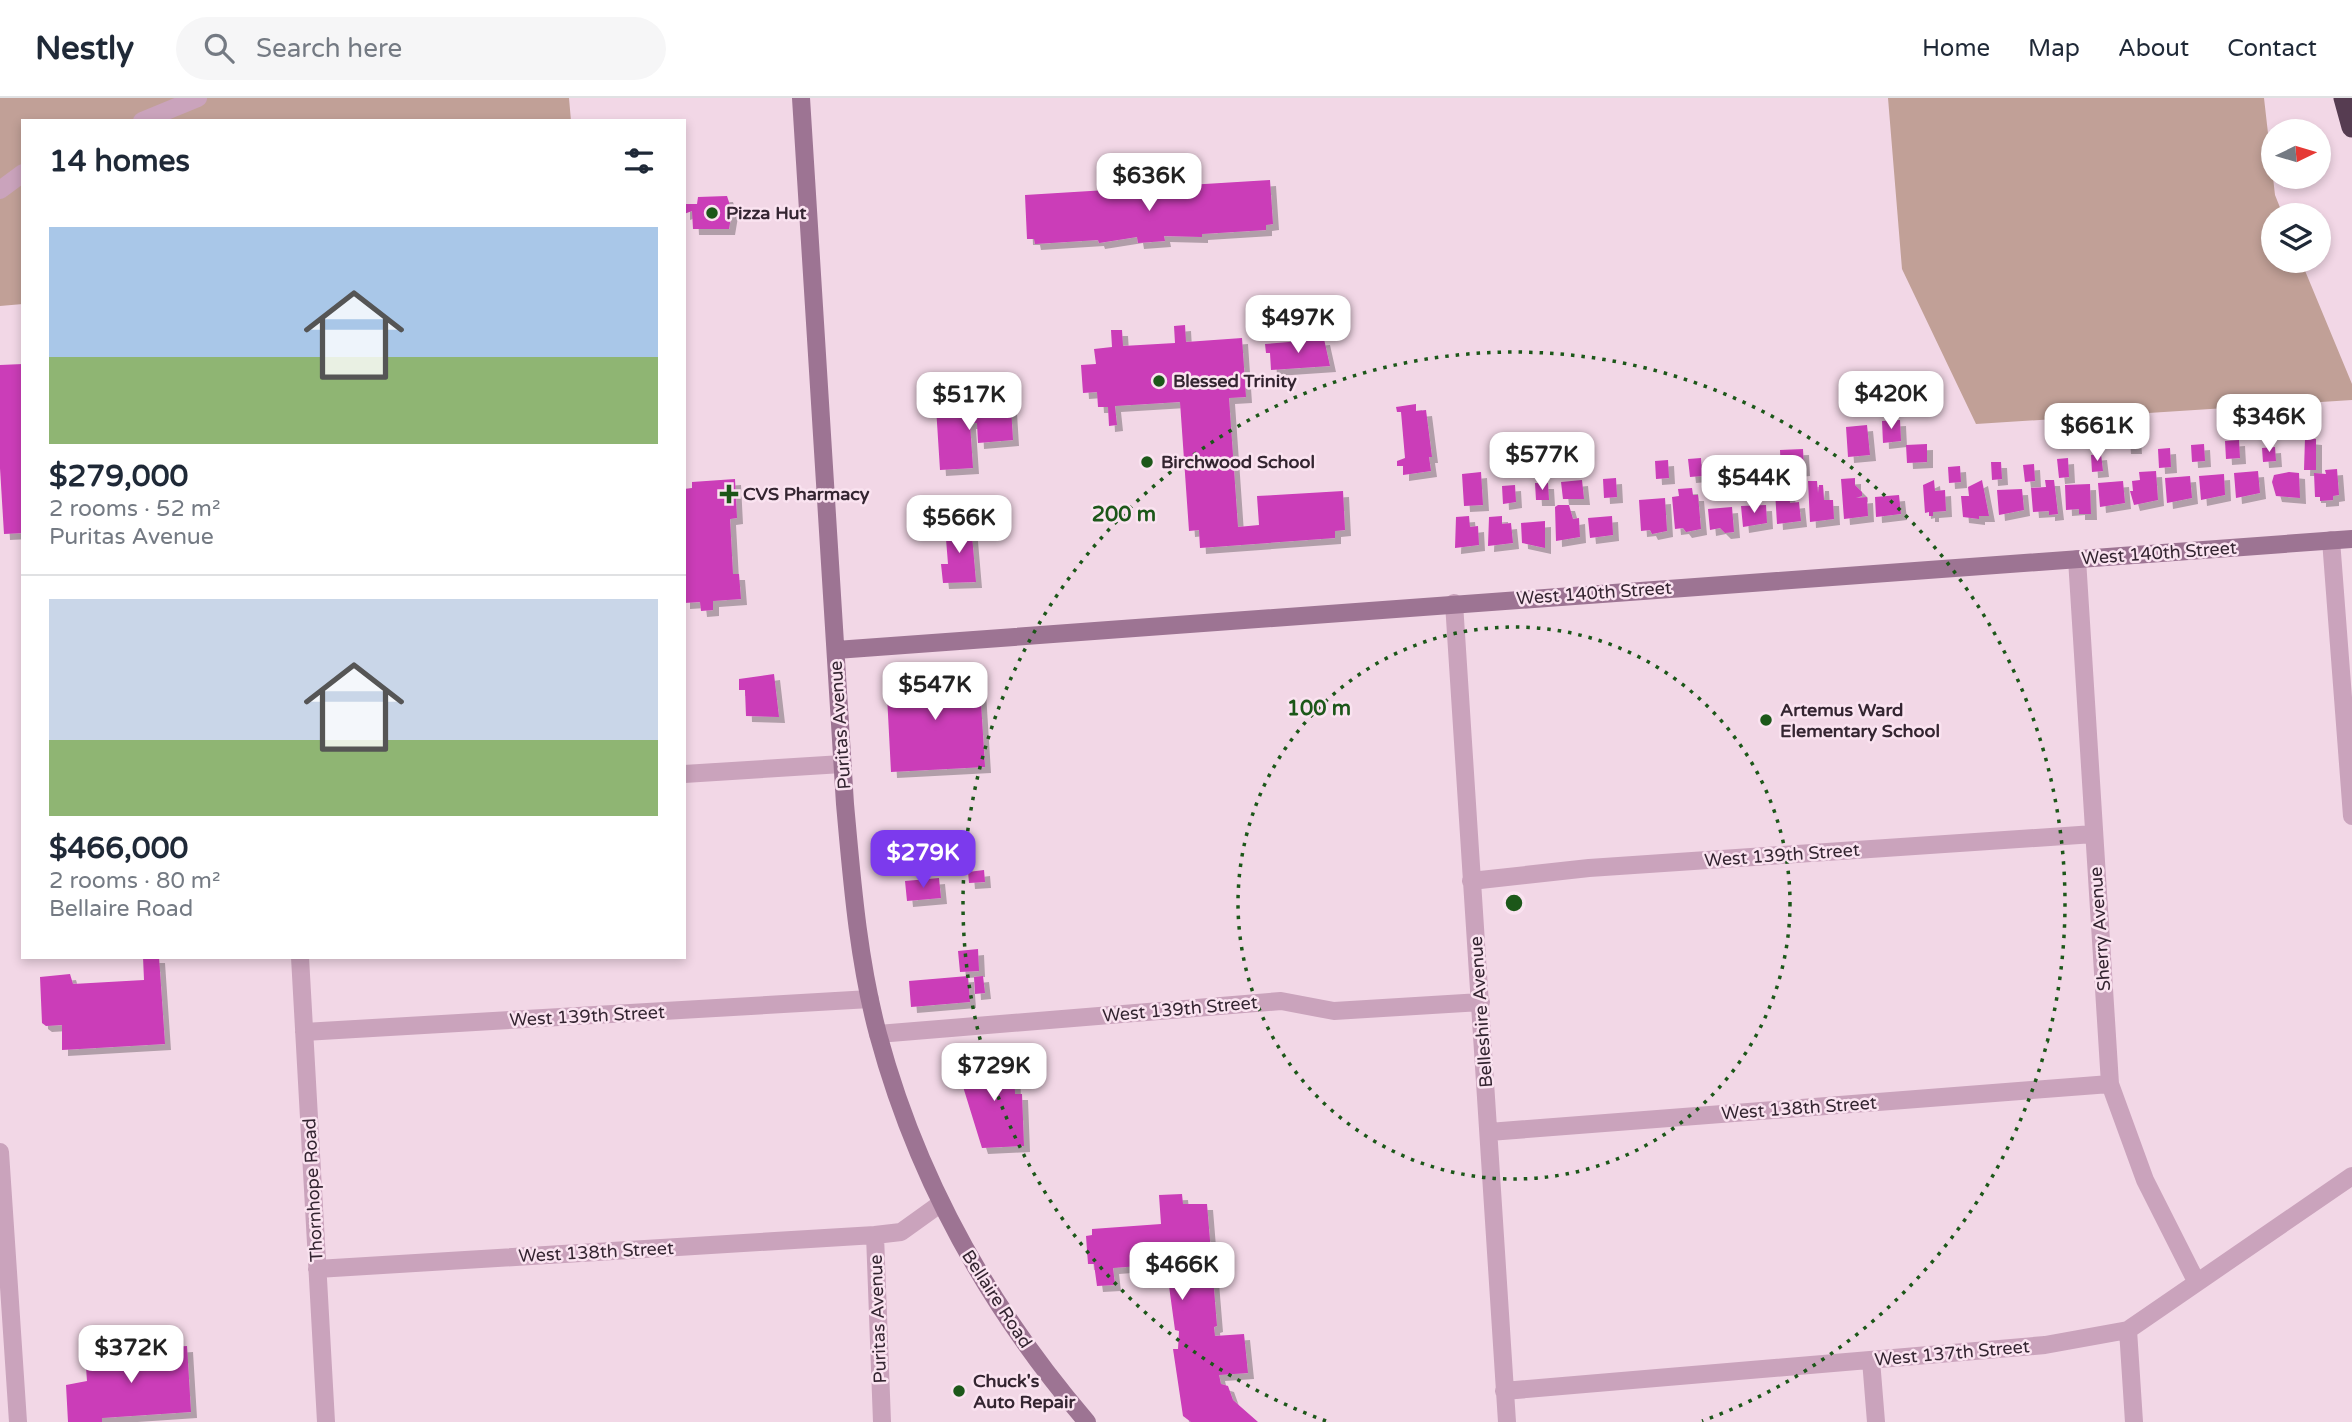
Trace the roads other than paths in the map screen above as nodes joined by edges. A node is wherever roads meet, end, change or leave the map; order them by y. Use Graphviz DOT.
graph roads {
  1 [pos="198,98"];
  2 [pos="801,98"];
  3 [pos="2344,98"];
  4 [pos="147,119"];
  5 [pos="2352,127"];
  6 [pos="21,174"];
  7 [pos="0,190"];
  8 [pos="2352,539"];
  9 [pos="2332,540"];
  10 [pos="2077,559"];
  11 [pos="1454,603"];
  12 [pos="835,650"];
  13 [pos="842,764"];
  14 [pos="686,774"];
  15 [pos="2352,816"];
  16 [pos="2094,834"];
  17 [pos="1471,881"];
  18 [pos="300,959"];
  19 [pos="870,999"];
  20 [pos="1481,1002"];
  21 [pos="304,1032"];
  22 [pos="878,1034"];
  23 [pos="2110,1084"];
  24 [pos="1489,1132"];
  25 [pos="0,1152"];
  26 [pos="2352,1176"];
  27 [pos="940,1204"];
  28 [pos="875,1235"];
  29 [pos="317,1269"];
  30 [pos="2196,1282"];
  31 [pos="2128,1330"];
  32 [pos="1871,1360"];
  33 [pos="1504,1391"];
  34 [pos="18,1422"];
  35 [pos="327,1422"];
  36 [pos="882,1422"];
  37 [pos="1087,1422"];
  38 [pos="1507,1422"];
  39 [pos="1876,1422"];
  40 [pos="2134,1422"];
  1 -- 4 [label="street"];
  2 -- 12 [label="street, Puritas Avenue"];
  3 -- 5 [label="highway"];
  6 -- 7 [label="street"];
  8 -- 9 [label="street, West 140th Street"];
  9 -- 10 [label="street, West 140th Street"];
  9 -- 15 [label="street"];
  10 -- 11 [label="street, West 140th Street"];
  10 -- 16 [label="street, Sherry Avenue"];
  11 -- 12 [label="street, West 140th Street"];
  11 -- 17 [label="street, Belleshire Avenue"];
  12 -- 13 [label="street, Puritas Avenue"];
  13 -- 14 [label="street"];
  13 -- 19 [label="street, Puritas Avenue"];
  16 -- 17 [label="street, West 139th Street"];
  16 -- 23 [label="street, Sherry Avenue"];
  17 -- 20 [label="street, Belleshire Avenue"];
  18 -- 21 [label="street, Thornhope Road"];
  19 -- 21 [label="street, West 139th Street"];
  19 -- 22 [label="street, Puritas Avenue"];
  20 -- 22 [label="street, West 139th Street"];
  20 -- 24 [label="street, Belleshire Avenue"];
  21 -- 29 [label="street, Thornhope Road"];
  22 -- 27 [label="street, Puritas Avenue"];
  23 -- 24 [label="street, West 138th Street"];
  23 -- 30 [label="street, Sherry Avenue"];
  24 -- 33 [label="street, Belleshire Avenue"];
  25 -- 34 [label="street"];
  26 -- 30 [label="street, West 137th Street"];
  27 -- 28 [label="street, Puritas Avenue"];
  27 -- 37 [label="street, Bellaire Road"];
  28 -- 29 [label="street, West 138th Street"];
  28 -- 36 [label="street, Puritas Avenue"];
  29 -- 35 [label="street, Thornhope Road"];
  30 -- 31 [label="street, West 137th Street"];
  31 -- 32 [label="street, West 137th Street"];
  31 -- 40 [label="street"];
  32 -- 33 [label="street, West 137th Street"];
  32 -- 39 [label="street"];
  33 -- 38 [label="street, Belleshire Avenue"];
}
